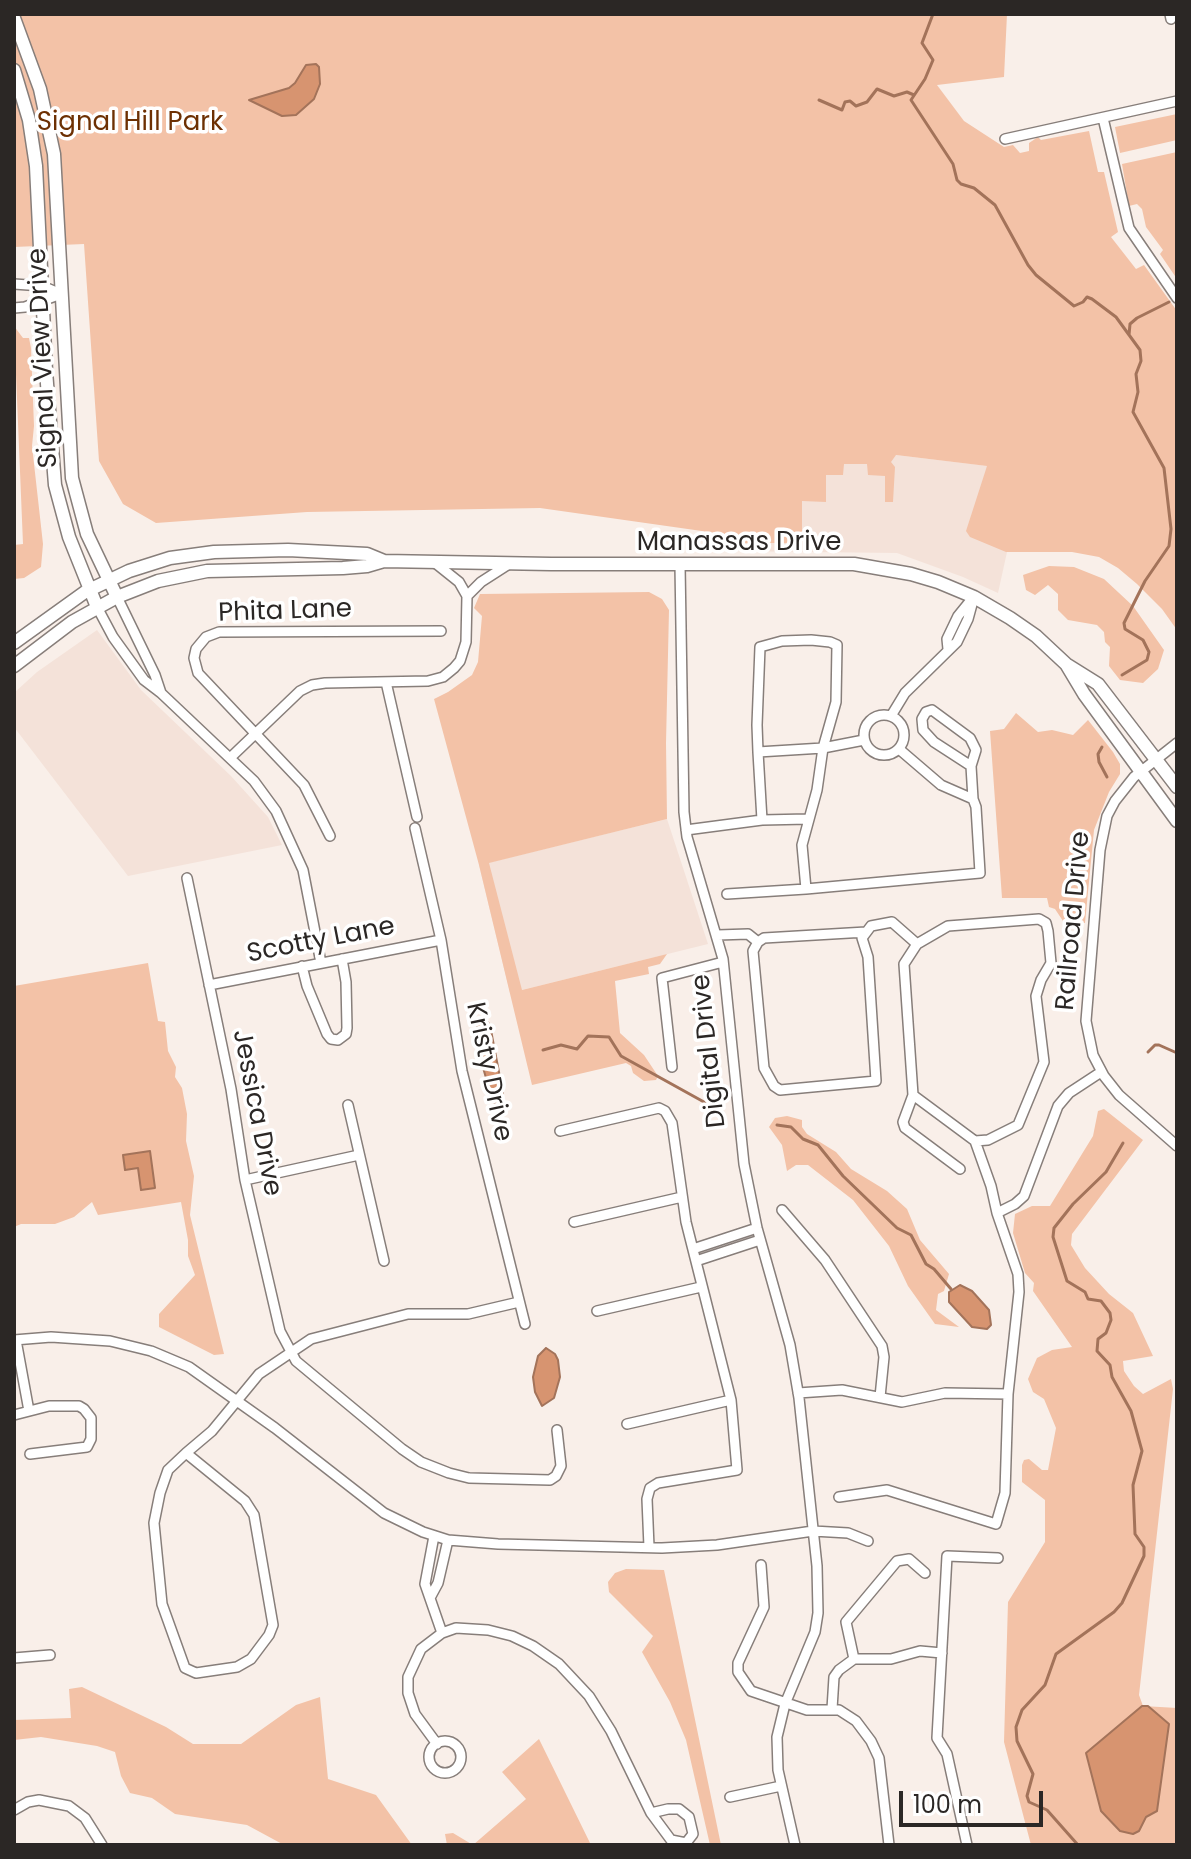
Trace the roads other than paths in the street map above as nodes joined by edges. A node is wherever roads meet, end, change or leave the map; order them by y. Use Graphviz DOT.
graph roads {
  1 [pos="14,18"];
  2 [pos="14,70"];
  3 [pos="1177,101"];
  4 [pos="1103,118"];
  5 [pos="1005,139"];
  6 [pos="14,284"];
  7 [pos="42,286"];
  8 [pos="61,294"];
  9 [pos="1177,298"];
  10 [pos="43,301"];
  11 [pos="14,308"];
  12 [pos="384,561"];
  13 [pos="434,562"];
  14 [pos="511,563"];
  15 [pos="680,565"];
  16 [pos="108,579"];
  17 [pos="88,590"];
  18 [pos="467,596"];
  19 [pos="117,597"];
  20 [pos="974,597"];
  21 [pos="97,607"];
  22 [pos="441,631"];
  23 [pos="14,643"];
  24 [pos="1066,664"];
  25 [pos="14,666"];
  26 [pos="386,682"];
  27 [pos="161,693"];
  28 [pos="891,716"];
  29 [pos="255,733"];
  30 [pos="864,740"];
  31 [pos="1177,743"];
  32 [pos="823,748"];
  33 [pos="899,749"];
  34 [pos="758,752"];
  35 [pos="230,758"];
  36 [pos="1157,759"];
  37 [pos="971,766"];
  38 [pos="1141,771"];
  39 [pos="1177,787"];
  40 [pos="973,799"];
  41 [pos="417,817"];
  42 [pos="808,819"];
  43 [pos="762,820"];
  44 [pos="1177,821"];
  45 [pos="415,828"];
  46 [pos="686,830"];
  47 [pos="330,836"];
  48 [pos="187,878"];
  49 [pos="806,889"];
  50 [pos="727,894"];
  51 [pos="866,932"];
  52 [pos="718,935"];
  53 [pos="441,940"];
  54 [pos="758,942"];
  55 [pos="917,944"];
  56 [pos="342,959"];
  57 [pos="723,962"];
  58 [pos="321,963"];
  59 [pos="302,966"];
  60 [pos="209,985"];
  61 [pos="672,1067"];
  62 [pos="1101,1072"];
  63 [pos="913,1095"];
  64 [pos="348,1105"];
  65 [pos="560,1131"];
  66 [pos="975,1141"];
  67 [pos="1177,1146"];
  68 [pos="359,1155"];
  69 [pos="960,1169"];
  70 [pos="245,1180"];
  71 [pos="682,1197"];
  72 [pos="782,1210"];
  73 [pos="997,1213"];
  74 [pos="574,1222"];
  75 [pos="757,1228"];
  76 [pos="760,1240"];
  77 [pos="693,1249"];
  78 [pos="384,1261"];
  79 [pos="696,1261"];
  80 [pos="701,1287"];
  81 [pos="519,1302"];
  82 [pos="597,1311"];
  83 [pos="525,1324"];
  84 [pos="15,1340"];
  85 [pos="290,1353"];
  86 [pos="798,1393"];
  87 [pos="1008,1394"];
  88 [pos="880,1397"];
  89 [pos="237,1399"];
  90 [pos="731,1400"];
  91 [pos="29,1411"];
  92 [pos="14,1415"];
  93 [pos="627,1424"];
  94 [pos="557,1430"];
  95 [pos="186,1453"];
  96 [pos="30,1454"];
  97 [pos="839,1497"];
  98 [pos="813,1531"];
  99 [pos="434,1536"];
  100 [pos="448,1540"];
  101 [pos="868,1541"];
  102 [pos="649,1547"];
  103 [pos="998,1558"];
  104 [pos="761,1565"];
  105 [pos="925,1573"];
  106 [pos="431,1596"];
  107 [pos="442,1633"];
  108 [pos="942,1653"];
  109 [pos="50,1655"];
  110 [pos="14,1658"];
  111 [pos="854,1659"];
  112 [pos="785,1704"];
  113 [pos="832,1709"];
  114 [pos="437,1744"];
  115 [pos="781,1786"];
  116 [pos="730,1797"];
  117 [pos="14,1810"];
  118 [pos="651,1813"];
  119 [pos="102,1845"];
  120 [pos="795,1845"];
  121 [pos="889,1845"];
  122 [pos="967,1845"];
  1 -- 8 [label="main road, Signal View Drive"];
  2 -- 7 [label="main road, Signal View Drive"];
  3 -- 4 [label="street"];
  4 -- 5 [label="street"];
  4 -- 9 [label="street"];
  6 -- 7 [label="street"];
  7 -- 8 [label="street"];
  7 -- 10 [label="main road, Signal View Drive"];
  8 -- 10 [label="street"];
  8 -- 16 [label="main road, Signal View Drive"];
  10 -- 11 [label="street"];
  10 -- 17 [label="main road, Signal View Drive"];
  12 -- 13 [label="main road, Manassas Drive"];
  12 -- 16 [label="main road, Manassas Drive"];
  12 -- 19 [label="main road, Manassas Drive"];
  13 -- 14 [label="main road, Manassas Drive"];
  13 -- 18 [label="street"];
  14 -- 15 [label="main road, Manassas Drive"];
  14 -- 18 [label="street"];
  15 -- 20 [label="main road, Manassas Drive"];
  15 -- 46 [label="street, Digital Drive"];
  16 -- 17 [label="main road, Manassas Drive"];
  16 -- 19 [label="main road, Signal View Drive"];
  17 -- 21 [label="main road, Signal View Drive"];
  17 -- 23 [label="main road, Manassas Drive"];
  18 -- 26 [label="street"];
  19 -- 21 [label="main road, Manassas Drive"];
  19 -- 27 [label="street"];
  20 -- 24 [label="main road, Manassas Drive"];
  20 -- 28 [label="street"];
  21 -- 25 [label="main road, Manassas Drive"];
  21 -- 27 [label="street"];
  22 -- 29 [label="street, Phita Lane"];
  24 -- 36 [label="main road, Manassas Drive"];
  24 -- 38 [label="main road, Manassas Drive"];
  26 -- 29 [label="street"];
  26 -- 41 [label="street"];
  27 -- 35 [label="street"];
  28 -- 30 [label="street"];
  28 -- 33 [label="street"];
  29 -- 35 [label="street"];
  29 -- 47 [label="street, Phita Lane"];
  30 -- 32 [label="street"];
  30 -- 33 [label="street"];
  31 -- 36 [label="street, Railroad Drive"];
  32 -- 34 [label="street"];
  32 -- 34 [label="street"];
  32 -- 42 [label="street"];
  33 -- 40 [label="street"];
  34 -- 43 [label="street"];
  35 -- 58 [label="street"];
  36 -- 38 [label="street, Railroad Drive"];
  36 -- 39 [label="main road, Manassas Drive"];
  37 -- 37 [label="street"];
  37 -- 40 [label="street"];
  38 -- 44 [label="main road, Manassas Drive"];
  38 -- 62 [label="street, Railroad Drive"];
  40 -- 49 [label="street"];
  42 -- 43 [label="street"];
  42 -- 49 [label="street"];
  43 -- 46 [label="street"];
  45 -- 53 [label="street, Kristy Drive"];
  46 -- 52 [label="street, Digital Drive"];
  48 -- 60 [label="street, Jessica Drive"];
  49 -- 50 [label="street"];
  51 -- 54 [label="street"];
  51 -- 54 [label="street"];
  51 -- 55 [label="street"];
  52 -- 54 [label="street"];
  52 -- 57 [label="street, Digital Drive"];
  53 -- 56 [label="street, Scotty Lane"];
  53 -- 81 [label="street, Kristy Drive"];
  55 -- 63 [label="street"];
  55 -- 66 [label="street"];
  56 -- 58 [label="street, Scotty Lane"];
  56 -- 59 [label="street"];
  57 -- 61 [label="street"];
  57 -- 75 [label="street, Digital Drive"];
  58 -- 59 [label="street, Scotty Lane"];
  59 -- 60 [label="street, Scotty Lane"];
  60 -- 70 [label="street, Jessica Drive"];
  62 -- 67 [label="street, Railroad Drive"];
  62 -- 73 [label="street"];
  63 -- 66 [label="street"];
  63 -- 69 [label="street"];
  64 -- 68 [label="street"];
  65 -- 71 [label="street"];
  66 -- 73 [label="street"];
  68 -- 70 [label="street"];
  68 -- 78 [label="street"];
  70 -- 85 [label="street, Jessica Drive"];
  71 -- 74 [label="street"];
  71 -- 77 [label="street"];
  72 -- 88 [label="street"];
  73 -- 87 [label="street"];
  75 -- 76 [label="street, Digital Drive"];
  75 -- 77 [label="street"];
  76 -- 79 [label="street"];
  76 -- 86 [label="street, Digital Drive"];
  77 -- 79 [label="street"];
  79 -- 80 [label="street"];
  80 -- 82 [label="street"];
  80 -- 90 [label="street"];
  81 -- 83 [label="street, Kristy Drive"];
  81 -- 85 [label="street"];
  84 -- 89 [label="street"];
  84 -- 91 [label="street"];
  85 -- 89 [label="street"];
  85 -- 94 [label="street"];
  86 -- 88 [label="street"];
  86 -- 98 [label="street, Digital Drive"];
  87 -- 88 [label="street"];
  87 -- 97 [label="street"];
  89 -- 95 [label="street"];
  89 -- 99 [label="street"];
  90 -- 93 [label="street"];
  90 -- 102 [label="street"];
  91 -- 92 [label="street"];
  91 -- 96 [label="street"];
  95 -- 95 [label="street"];
  98 -- 101 [label="street"];
  98 -- 102 [label="street"];
  98 -- 112 [label="street, Digital Drive"];
  99 -- 100 [label="street"];
  99 -- 106 [label="street"];
  100 -- 102 [label="street"];
  100 -- 106 [label="street"];
  103 -- 108 [label="street"];
  104 -- 112 [label="street"];
  105 -- 111 [label="street"];
  106 -- 107 [label="street"];
  107 -- 114 [label="street"];
  107 -- 118 [label="street"];
  108 -- 111 [label="street"];
  108 -- 122 [label="street"];
  109 -- 110 [label="street"];
  111 -- 113 [label="street"];
  112 -- 113 [label="street"];
  112 -- 115 [label="street, Digital Drive"];
  113 -- 121 [label="street"];
  115 -- 116 [label="street"];
  115 -- 120 [label="street, Digital Drive"];
  117 -- 119 [label="street"];
  118 -- 118 [label="street"];
}
